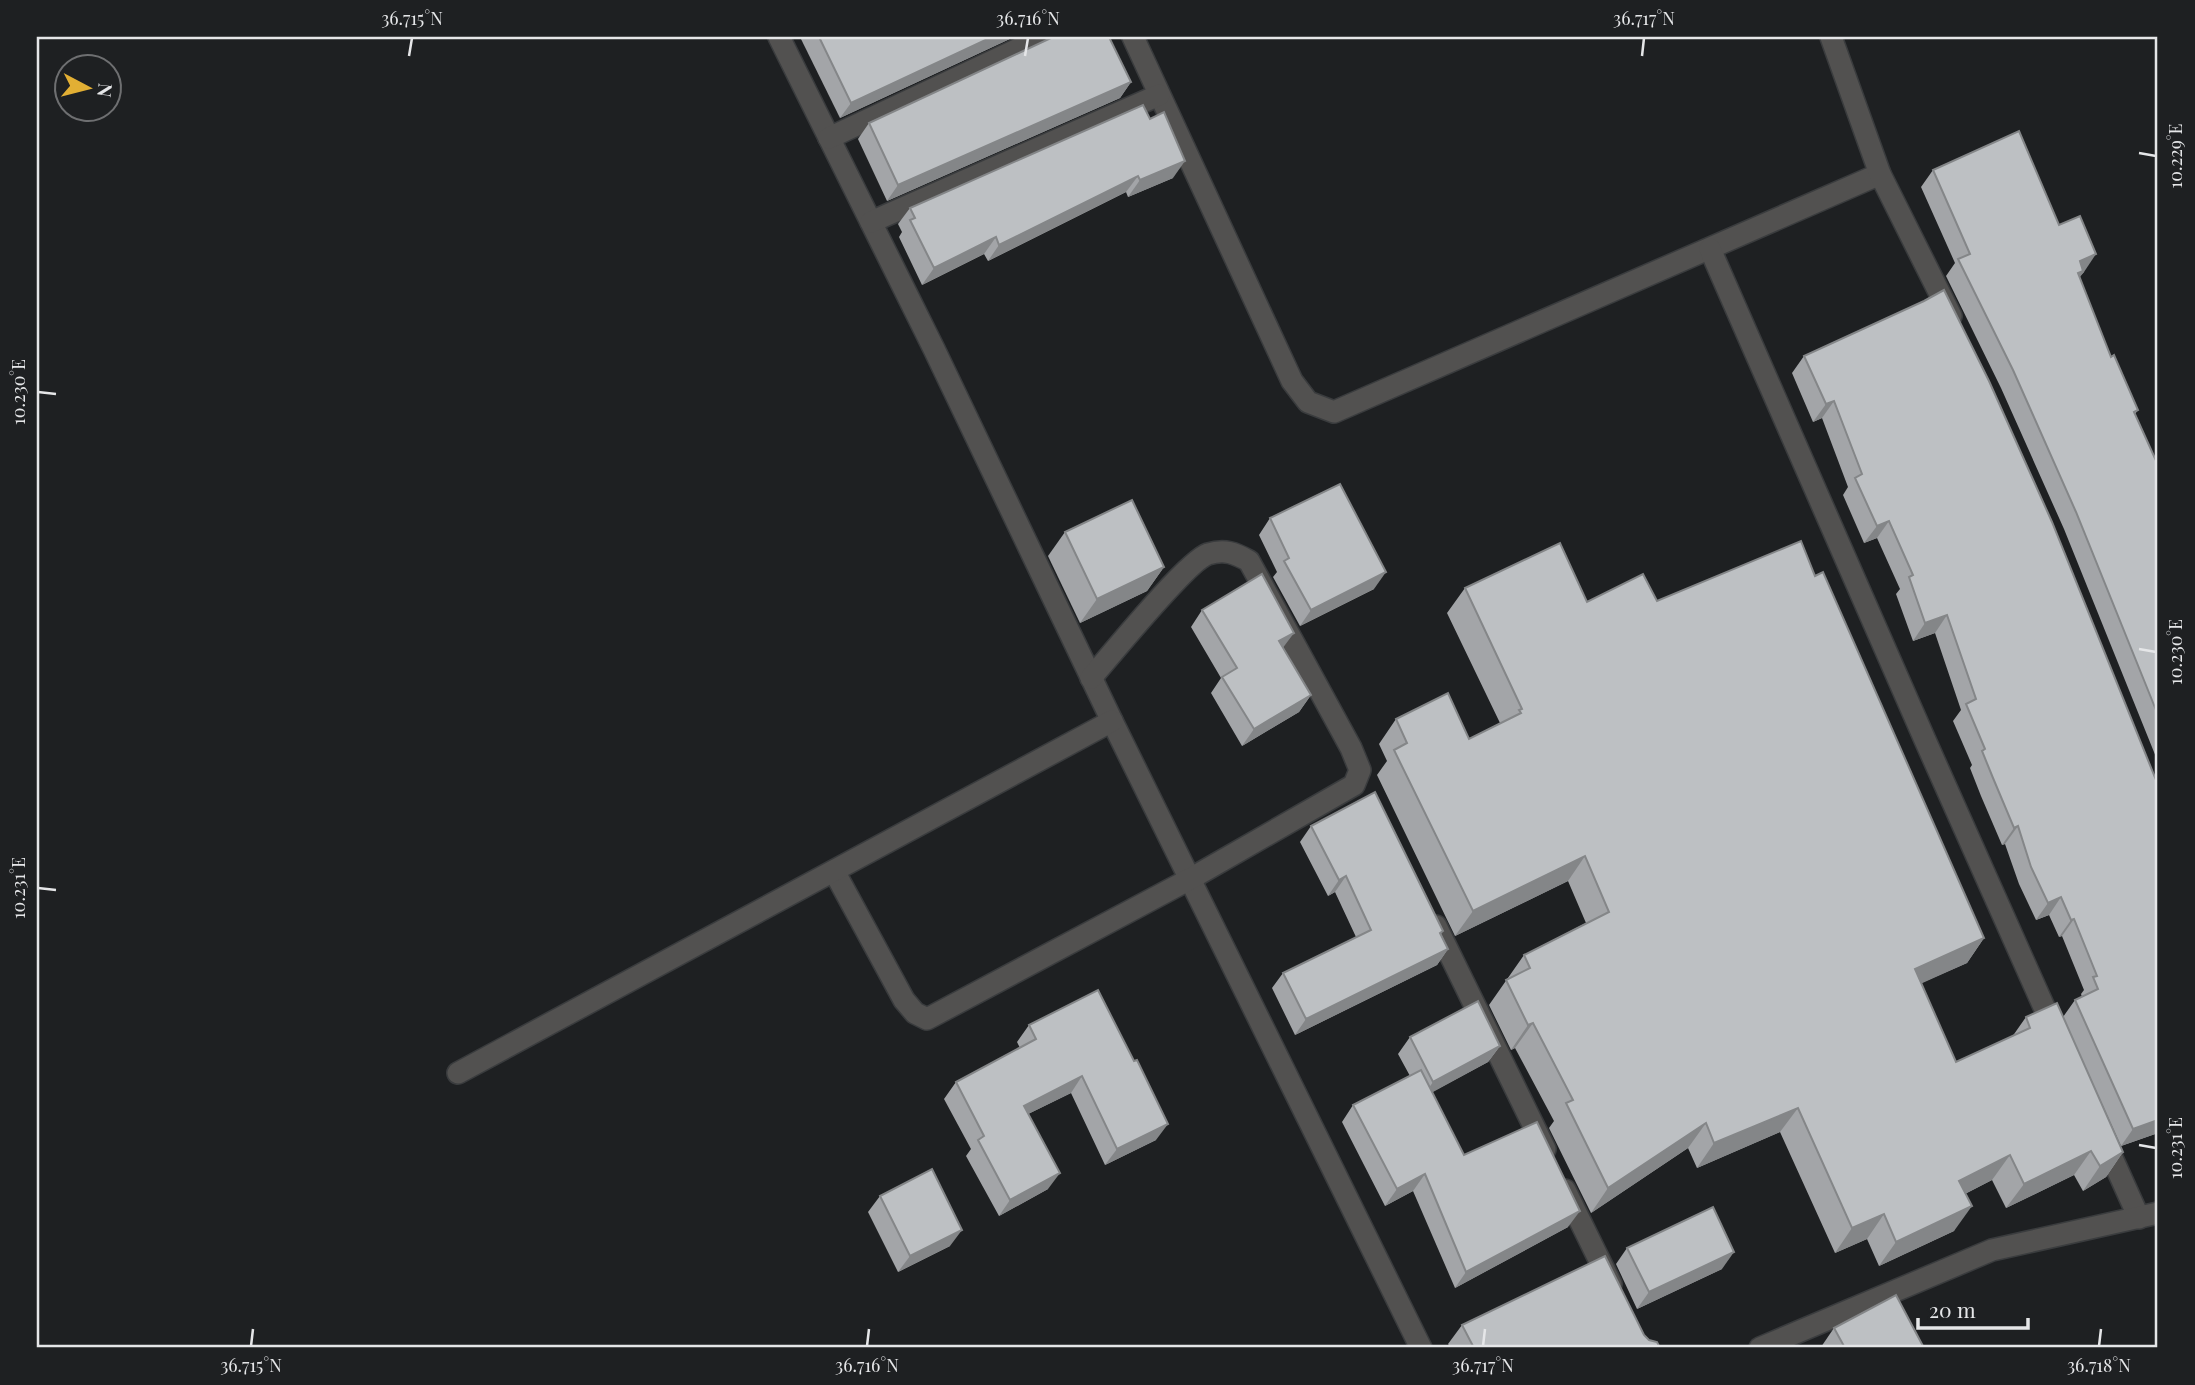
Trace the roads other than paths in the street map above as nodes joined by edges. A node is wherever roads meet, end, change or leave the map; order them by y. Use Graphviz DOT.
graph roads {
  1 [pos="779,37"];
  2 [pos="1044,37"];
  3 [pos="1133,37"];
  4 [pos="1831,37"];
  5 [pos="1159,95"];
  6 [pos="829,138"];
  7 [pos="1880,174"];
  8 [pos="871,222"];
  9 [pos="1710,248"];
  10 [pos="1959,332"];
  11 [pos="1091,678"];
  12 [pos="1112,721"];
  13 [pos="1360,770"];
  14 [pos="1373,795"];
  15 [pos="834,871"];
  16 [pos="1190,879"];
  17 [pos="1428,908"];
  18 [pos="2066,1054"];
  19 [pos="458,1073"];
  20 [pos="2094,1117"];
  21 [pos="2149,1215"];
  22 [pos="1617,1298"];
  23 [pos="1796,1341"];
  24 [pos="1421,1348"];
  25 [pos="1760,1348"];
  1 -- 6 [label="street"];
  2 -- 6 [label="street"];
  3 -- 5 [label="street"];
  4 -- 7 [label="street"];
  5 -- 8 [label="street"];
  5 -- 9 [label="street"];
  6 -- 8 [label="street"];
  7 -- 9 [label="street"];
  7 -- 10 [label="street"];
  8 -- 11 [label="street"];
  9 -- 18 [label="street"];
  11 -- 12 [label="street"];
  11 -- 13 [label="street"];
  12 -- 15 [label="street"];
  12 -- 16 [label="street"];
  13 -- 14 [label="street"];
  13 -- 16 [label="street"];
  15 -- 16 [label="street"];
  15 -- 19 [label="street"];
  16 -- 24 [label="street"];
  17 -- 22 [label="street"];
  20 -- 21 [label="street"];
  21 -- 23 [label="street"];
  23 -- 25 [label="street"];
}
